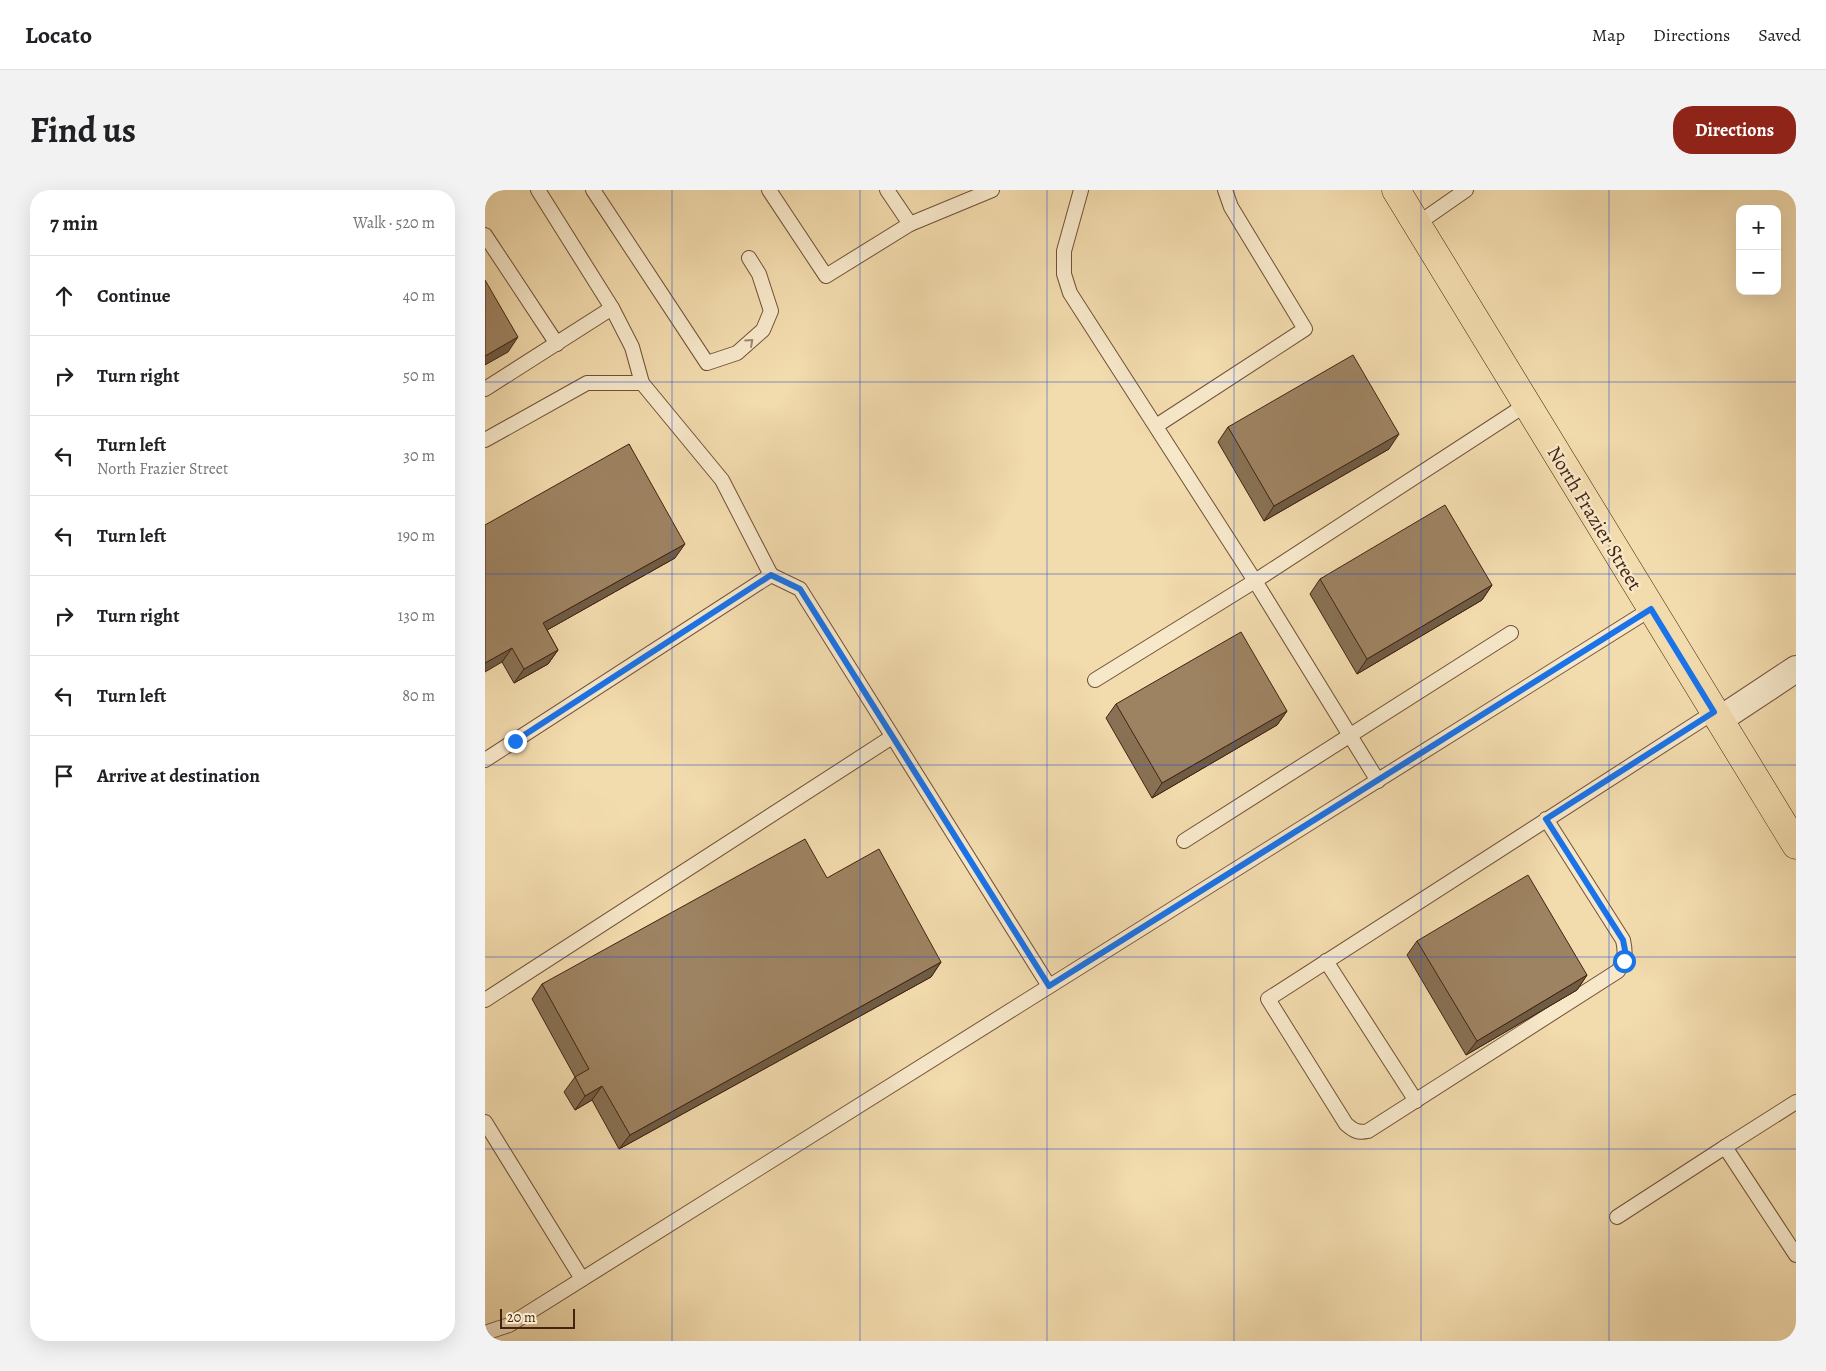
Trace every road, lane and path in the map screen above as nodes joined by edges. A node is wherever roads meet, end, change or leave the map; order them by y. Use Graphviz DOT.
graph roads {
  1 [pos="537,190"];
  2 [pos="593,190"];
  3 [pos="769,190"];
  4 [pos="887,190"];
  5 [pos="992,190"];
  6 [pos="1081,190"];
  7 [pos="1225,190"];
  8 [pos="1396,190"];
  9 [pos="1466,190"];
  10 [pos="910,224"];
  11 [pos="1417,224"];
  12 [pos="485,235"];
  13 [pos="749,258"];
  14 [pos="612,308"];
  15 [pos="557,344"];
  16 [pos="642,383"];
  17 [pos="485,389"];
  18 [pos="1527,404"];
  19 [pos="1155,426"];
  20 [pos="485,440"];
  21 [pos="771,575"];
  22 [pos="1255,581"];
  23 [pos="1651,609"];
  24 [pos="1511,633"];
  25 [pos="1796,669"];
  26 [pos="1095,680"];
  27 [pos="1716,716"];
  28 [pos="1351,736"];
  29 [pos="893,737"];
  30 [pos="485,760"];
  31 [pos="1378,781"];
  32 [pos="1546,819"];
  33 [pos="1184,841"];
  34 [pos="1796,844"];
  35 [pos="1326,961"];
  36 [pos="1049,986"];
  37 [pos="485,1000"];
  38 [pos="1416,1101"];
  39 [pos="1796,1102"];
  40 [pos="485,1122"];
  41 [pos="1725,1147"];
  42 [pos="1617,1216"];
  43 [pos="1796,1255"];
  44 [pos="582,1279"];
  45 [pos="485,1333"];
  1 -- 14 [label="lane"];
  2 -- 13 [label="lane, one-way"];
  3 -- 10 [label="lane"];
  4 -- 10 [label="lane"];
  5 -- 10 [label="lane"];
  6 -- 19 [label="lane"];
  7 -- 19 [label="lane"];
  8 -- 11 [label="main road, North Frazier Street"];
  9 -- 11 [label="lane"];
  11 -- 18 [label="main road, North Frazier Street"];
  12 -- 15 [label="lane"];
  14 -- 15 [label="lane"];
  14 -- 16 [label="lane"];
  15 -- 17 [label="lane"];
  16 -- 20 [label="lane"];
  16 -- 21 [label="lane"];
  18 -- 22 [label="lane"];
  18 -- 23 [label="main road, North Frazier Street"];
  19 -- 22 [label="lane"];
  21 -- 29 [label="lane"];
  21 -- 30 [label="lane"];
  22 -- 26 [label="lane"];
  22 -- 28 [label="lane"];
  23 -- 27 [label="main road, North Frazier Street"];
  23 -- 31 [label="lane"];
  24 -- 28 [label="lane"];
  25 -- 27 [label="street"];
  27 -- 32 [label="lane"];
  27 -- 34 [label="main road, North Frazier Street"];
  28 -- 31 [label="lane"];
  28 -- 33 [label="lane"];
  29 -- 36 [label="lane"];
  29 -- 37 [label="lane"];
  31 -- 36 [label="lane"];
  32 -- 35 [label="lane"];
  32 -- 38 [label="lane"];
  35 -- 38 [label="lane"];
  35 -- 38 [label="lane"];
  36 -- 44 [label="lane"];
  39 -- 41 [label="lane"];
  40 -- 44 [label="lane"];
  41 -- 42 [label="lane"];
  41 -- 43 [label="lane"];
  44 -- 45 [label="lane"];
}
